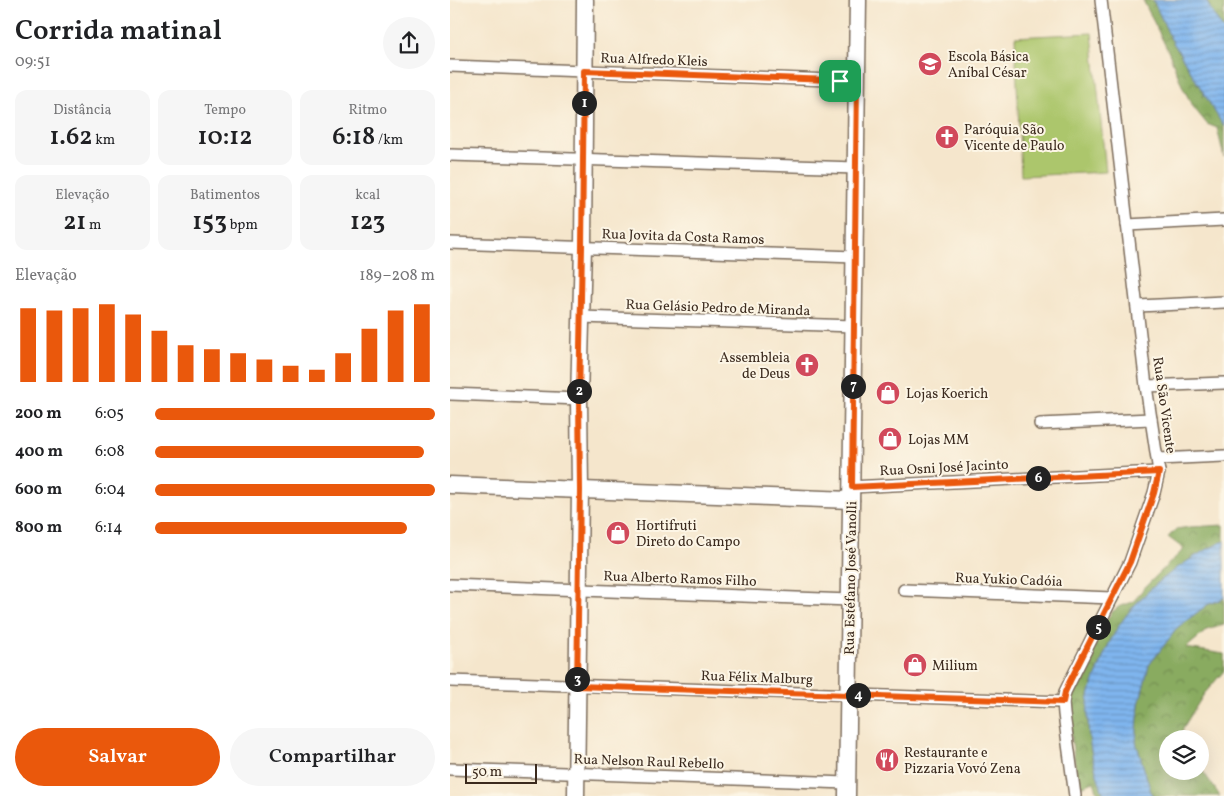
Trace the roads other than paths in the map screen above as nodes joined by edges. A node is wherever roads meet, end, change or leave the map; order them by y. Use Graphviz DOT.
graph roads {
  1 [pos="586,0"];
  2 [pos="858,0"];
  3 [pos="1101,0"];
  4 [pos="450,66"];
  5 [pos="584,71"];
  6 [pos="857,81"];
  7 [pos="450,155"];
  8 [pos="583,159"];
  9 [pos="856,168"];
  10 [pos="1224,220"];
  11 [pos="1127,225"];
  12 [pos="450,243"];
  13 [pos="582,247"];
  14 [pos="855,257"];
  15 [pos="1224,302"];
  16 [pos="1138,306"];
  17 [pos="581,317"];
  18 [pos="854,326"];
  19 [pos="1224,383"];
  20 [pos="1146,386"];
  21 [pos="450,394"];
  22 [pos="579,399"];
  23 [pos="1151,419"];
  24 [pos="1040,424"];
  25 [pos="1224,456"];
  26 [pos="1158,459"];
  27 [pos="1159,472"];
  28 [pos="450,485"];
  29 [pos="580,490"];
  30 [pos="851,493"];
  31 [pos="450,585"];
  32 [pos="578,590"];
  33 [pos="904,590"];
  34 [pos="1112,598"];
  35 [pos="850,600"];
  36 [pos="450,682"];
  37 [pos="577,686"];
  38 [pos="849,695"];
  39 [pos="1063,702"];
  40 [pos="450,769"];
  41 [pos="576,773"];
  42 [pos="847,790"];
  43 [pos="576,796"];
  44 [pos="1075,796"];
  1 -- 5 [label="main road"];
  2 -- 6 [label="main road, Rua Estéfano José Vanolli"];
  3 -- 11 [label="street, Rua São Vicente"];
  4 -- 5 [label="street, Rua Alfredo Kleis"];
  5 -- 6 [label="street, Rua Alfredo Kleis"];
  5 -- 8 [label="main road"];
  6 -- 9 [label="main road, Rua Estéfano José Vanolli"];
  7 -- 8 [label="street"];
  8 -- 9 [label="street"];
  8 -- 13 [label="main road"];
  9 -- 14 [label="main road, Rua Estéfano José Vanolli"];
  10 -- 11 [label="street"];
  11 -- 16 [label="street, Rua São Vicente"];
  12 -- 13 [label="street, Rua Jovita da Costa Ramos"];
  13 -- 14 [label="street, Rua Jovita da Costa Ramos"];
  13 -- 17 [label="main road"];
  14 -- 18 [label="main road, Rua Estéfano José Vanolli"];
  15 -- 16 [label="street"];
  16 -- 20 [label="street, Rua São Vicente"];
  17 -- 18 [label="street, Rua Gelásio Pedro de Miranda"];
  17 -- 22 [label="main road"];
  18 -- 30 [label="main road, Rua Estéfano José Vanolli"];
  19 -- 20 [label="street"];
  20 -- 23 [label="street, Rua São Vicente"];
  21 -- 22 [label="street"];
  22 -- 29 [label="main road"];
  23 -- 24 [label="street"];
  23 -- 26 [label="street, Rua São Vicente"];
  25 -- 26 [label="street"];
  26 -- 27 [label="street, Rua São Vicente"];
  27 -- 30 [label="street, Rua Osni José Jacinto"];
  27 -- 34 [label="street, Rua São Vicente"];
  28 -- 29 [label="main road"];
  29 -- 30 [label="main road"];
  29 -- 32 [label="main road"];
  30 -- 35 [label="main road, Rua Estéfano José Vanolli"];
  31 -- 32 [label="street, Rua Alberto Ramos Filho"];
  32 -- 35 [label="street, Rua Alberto Ramos Filho"];
  32 -- 37 [label="main road"];
  33 -- 34 [label="street, Rua Yukio Cadóia"];
  34 -- 39 [label="street, Rua São Vicente"];
  35 -- 38 [label="main road, Rua Estéfano José Vanolli"];
  36 -- 37 [label="street, Rua Félix Malburg"];
  37 -- 38 [label="street, Rua Félix Malburg"];
  37 -- 41 [label="main road"];
  38 -- 39 [label="street, Rua Félix Malburg"];
  38 -- 42 [label="main road, Rua Estéfano José Vanolli"];
  39 -- 44 [label="street, Rua São Vicente"];
  40 -- 41 [label="street, Rua Nelson Raul Rebello"];
  41 -- 42 [label="street, Rua Nelson Raul Rebello"];
  41 -- 43 [label="main road"];
}
